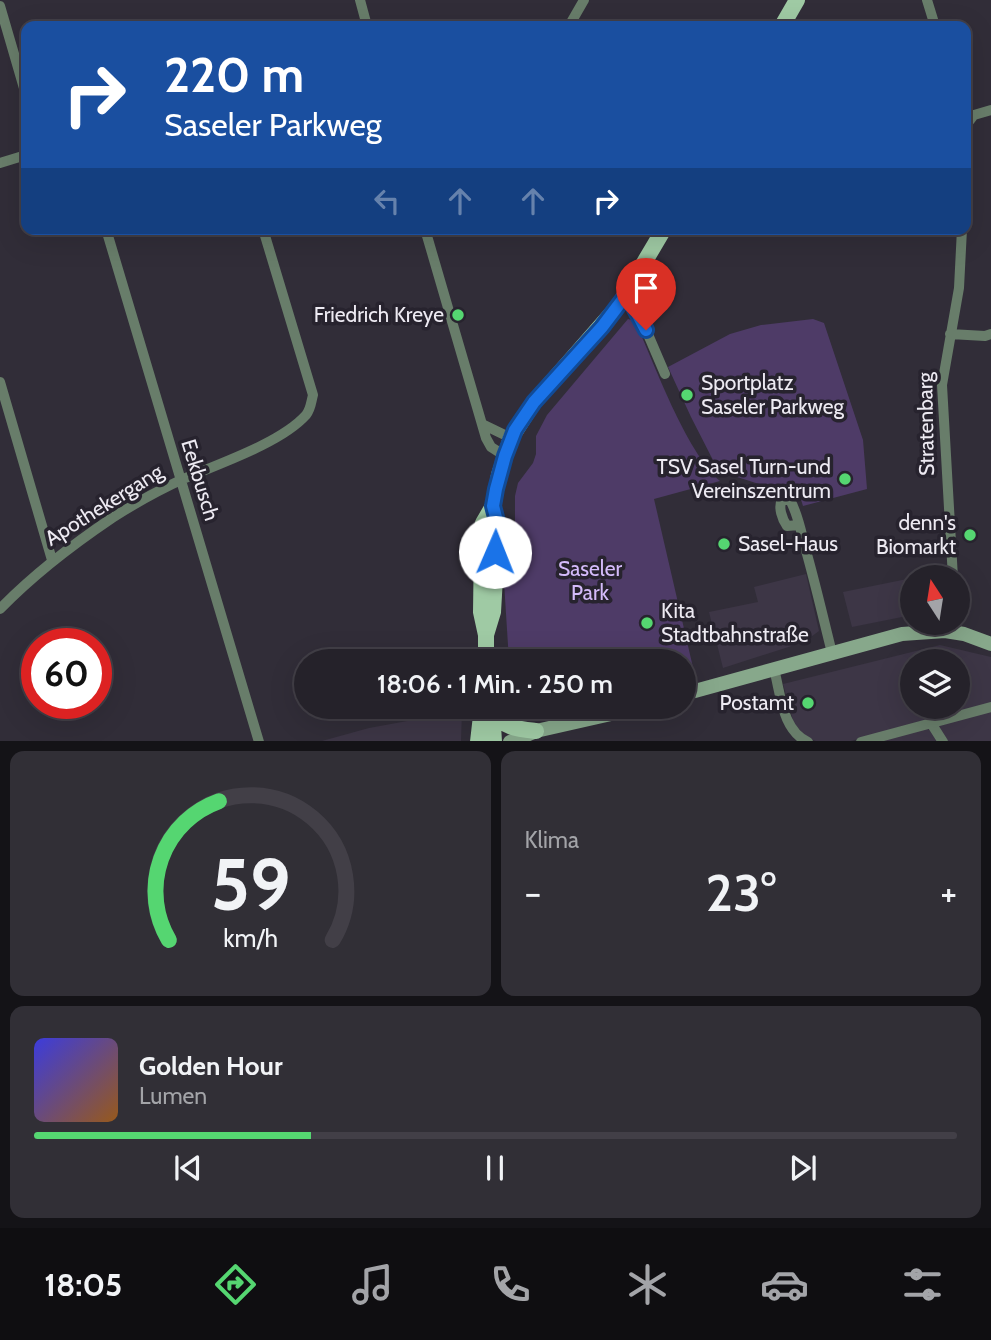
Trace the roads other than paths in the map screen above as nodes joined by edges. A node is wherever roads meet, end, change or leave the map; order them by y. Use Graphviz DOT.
graph roads {
  1 [pos="360,0"];
  2 [pos="584,0"];
  3 [pos="797,0"];
  4 [pos="926,0"];
  5 [pos="0,6"];
  6 [pos="366,21"];
  7 [pos="572,21"];
  8 [pos="785,21"];
  9 [pos="933,21"];
  10 [pos="21,79"];
  11 [pos="991,110"];
  12 [pos="971,119"];
  13 [pos="21,157"];
  14 [pos="0,163"];
  15 [pos="108,235"];
  16 [pos="265,235"];
  17 [pos="427,235"];
  18 [pos="661,235"];
  19 [pos="961,235"];
  20 [pos="627,294"];
  21 [pos="950,334"];
  22 [pos="991,334"];
  23 [pos="665,374"];
  24 [pos="0,382"];
  25 [pos="482,424"];
  26 [pos="511,438"];
  27 [pos="505,456"];
  28 [pos="180,480"];
  29 [pos="799,525"];
  30 [pos="52,559"];
  31 [pos="952,565"];
  32 [pos="0,609"];
  33 [pos="900,635"];
  34 [pos="967,635"];
  35 [pos="991,644"];
  36 [pos="486,649"];
  37 [pos="832,653"];
  38 [pos="774,669"];
  39 [pos="696,691"];
  40 [pos="991,707"];
  41 [pos="486,719"];
  42 [pos="491,719"];
  43 [pos="499,719"];
  44 [pos="594,719"];
  45 [pos="931,723"];
  46 [pos="537,736"];
  47 [pos="259,741"];
  48 [pos="478,741"];
  49 [pos="494,741"];
  50 [pos="510,741"];
  51 [pos="808,741"];
  52 [pos="861,741"];
  53 [pos="943,741"];
  1 -- 6 [label="street"];
  2 -- 7 [label="street"];
  3 -- 8 [label="main road"];
  4 -- 9 [label="street"];
  5 -- 10 [label="street"];
  11 -- 12 [label="street"];
  13 -- 14 [label="street"];
  15 -- 28 [label="street, Eekbusch"];
  16 -- 28 [label="street, Apothekergang"];
  17 -- 25 [label="street"];
  18 -- 20 [label="main road"];
  19 -- 21 [label="street, Stratenbarg"];
  20 -- 23 [label="street"];
  20 -- 26 [label="main road"];
  21 -- 22 [label="street"];
  21 -- 31 [label="street, Stratenbarg"];
  24 -- 30 [label="street"];
  25 -- 26 [label="street"];
  25 -- 27 [label="street"];
  26 -- 27 [label="main road"];
  27 -- 36 [label="main road"];
  28 -- 30 [label="street, Apothekergang"];
  28 -- 47 [label="street, Eekbusch"];
  29 -- 37 [label="street"];
  30 -- 32 [label="street, Apothekergang"];
  33 -- 37 [label="main road"];
  34 -- 35 [label="main road"];
  37 -- 38 [label="main road"];
  38 -- 39 [label="main road"];
  38 -- 51 [label="street"];
  40 -- 45 [label="street"];
  41 -- 48 [label="main road"];
  42 -- 49 [label="main road"];
  43 -- 46 [label="main road"];
  44 -- 46 [label="main road"];
  45 -- 52 [label="street"];
  45 -- 53 [label="street"];
  46 -- 50 [label="main road"];
}
